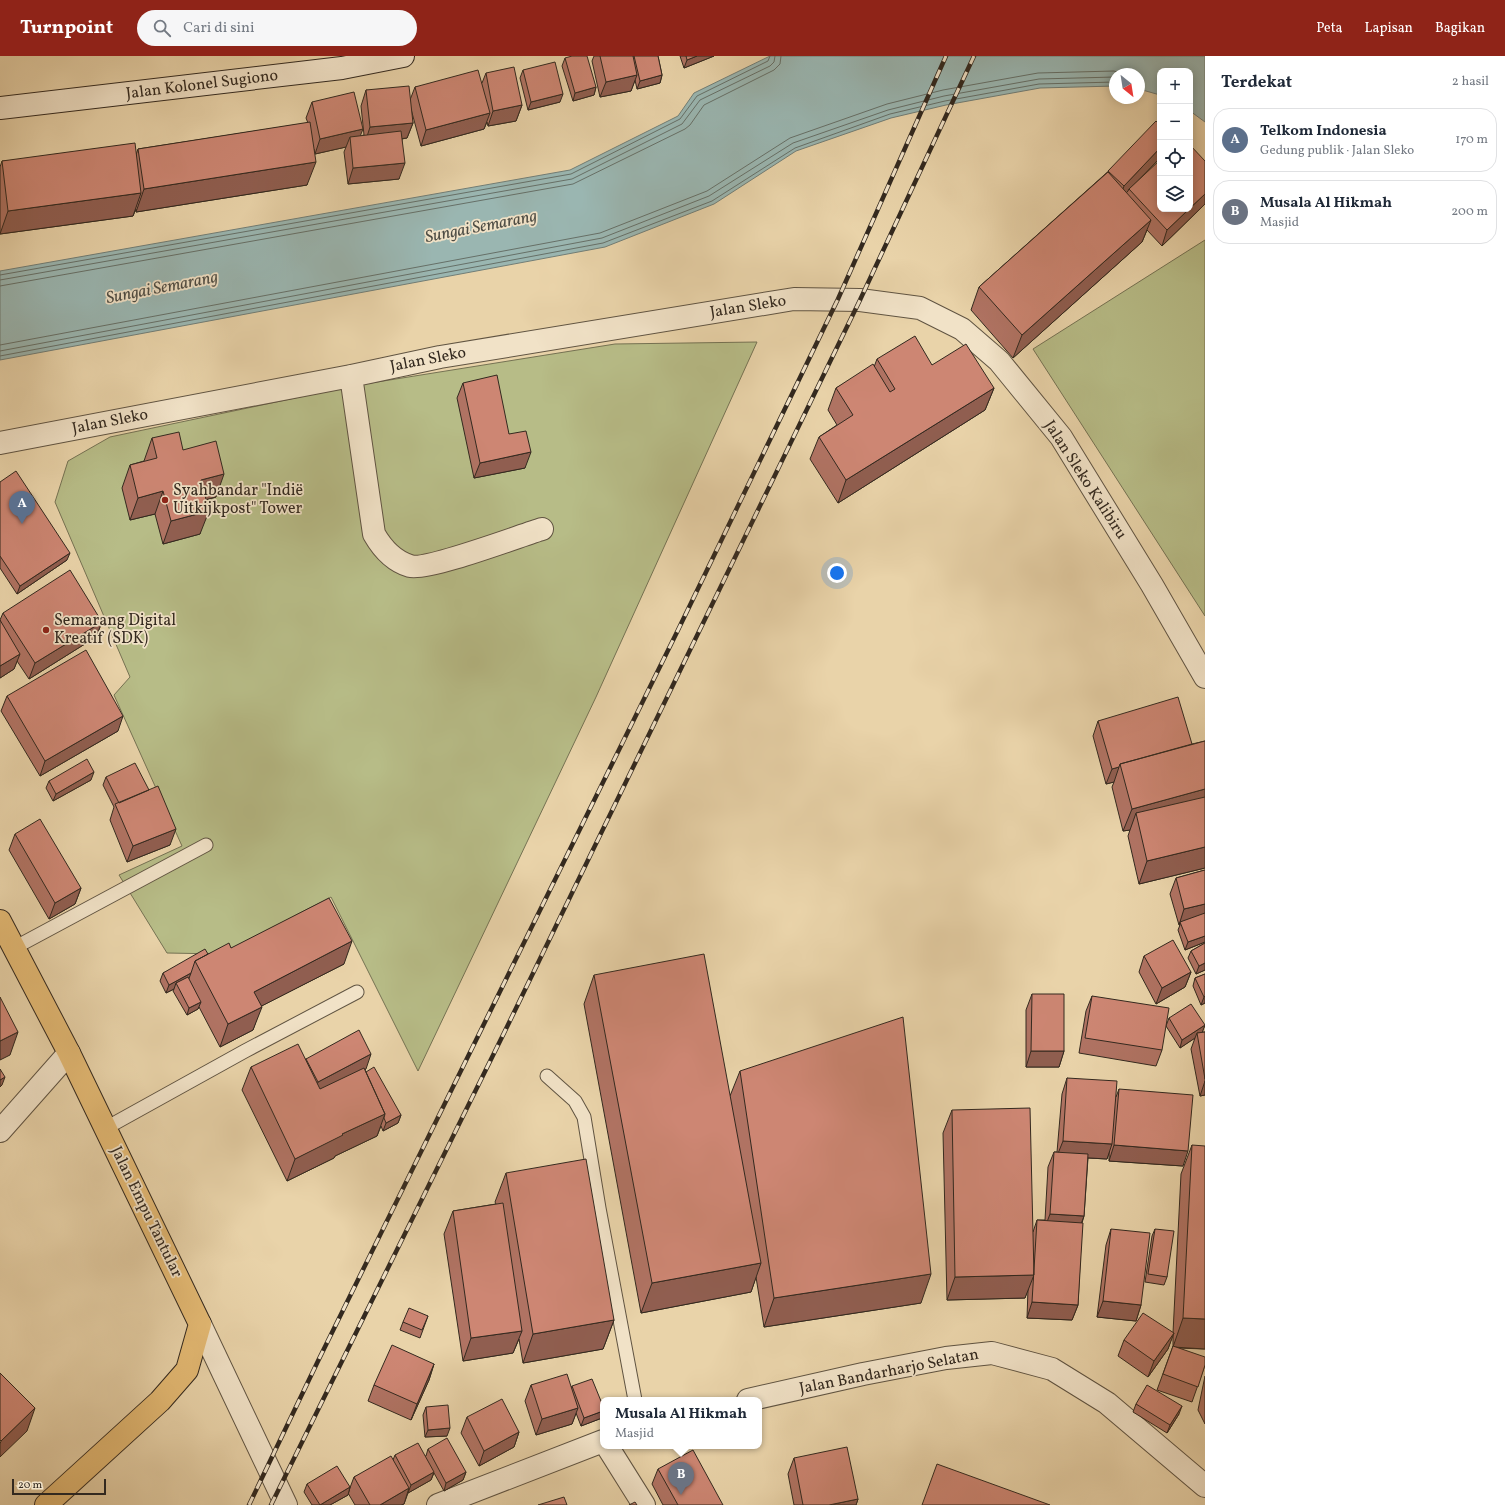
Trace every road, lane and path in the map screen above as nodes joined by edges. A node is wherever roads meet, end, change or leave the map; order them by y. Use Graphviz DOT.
graph roads {
  1 [pos="403,56"];
  2 [pos="0,108"];
  3 [pos="860,300"];
  4 [pos="350,376"];
  5 [pos="0,443"];
  6 [pos="542,529"];
  7 [pos="1205,677"];
  8 [pos="206,845"];
  9 [pos="0,921"];
  10 [pos="14,948"];
  11 [pos="357,992"];
  12 [pos="69,1053"];
  13 [pos="547,1076"];
  14 [pos="106,1128"];
  15 [pos="0,1131"];
  16 [pos="200,1324"];
  17 [pos="634,1397"];
  18 [pos="761,1397"];
  19 [pos="600,1441"];
  20 [pos="609,1449"];
  21 [pos="1205,1486"];
  22 [pos="46,1505"];
  23 [pos="286,1505"];
  24 [pos="438,1505"];
  25 [pos="644,1505"];
  1 -- 2 [label="street, Jalan Kolonel Sugiono"];
  3 -- 4 [label="street, Jalan Sleko"];
  3 -- 7 [label="street, Jalan Sleko Kalibiru"];
  4 -- 5 [label="street, Jalan Sleko"];
  4 -- 6 [label="street"];
  8 -- 10 [label="lane"];
  9 -- 10 [label="main road, Jalan Empu Tantular"];
  10 -- 12 [label="main road, Jalan Empu Tantular"];
  11 -- 14 [label="lane"];
  12 -- 14 [label="main road, Jalan Empu Tantular"];
  12 -- 15 [label="street"];
  13 -- 17 [label="lane"];
  14 -- 16 [label="main road, Jalan Empu Tantular"];
  16 -- 22 [label="main road"];
  16 -- 23 [label="street, Jalan Empu Tantular"];
  18 -- 21 [label="street, Jalan Bandarharjo Selatan"];
  19 -- 24 [label="street"];
  20 -- 25 [label="street"];
}
